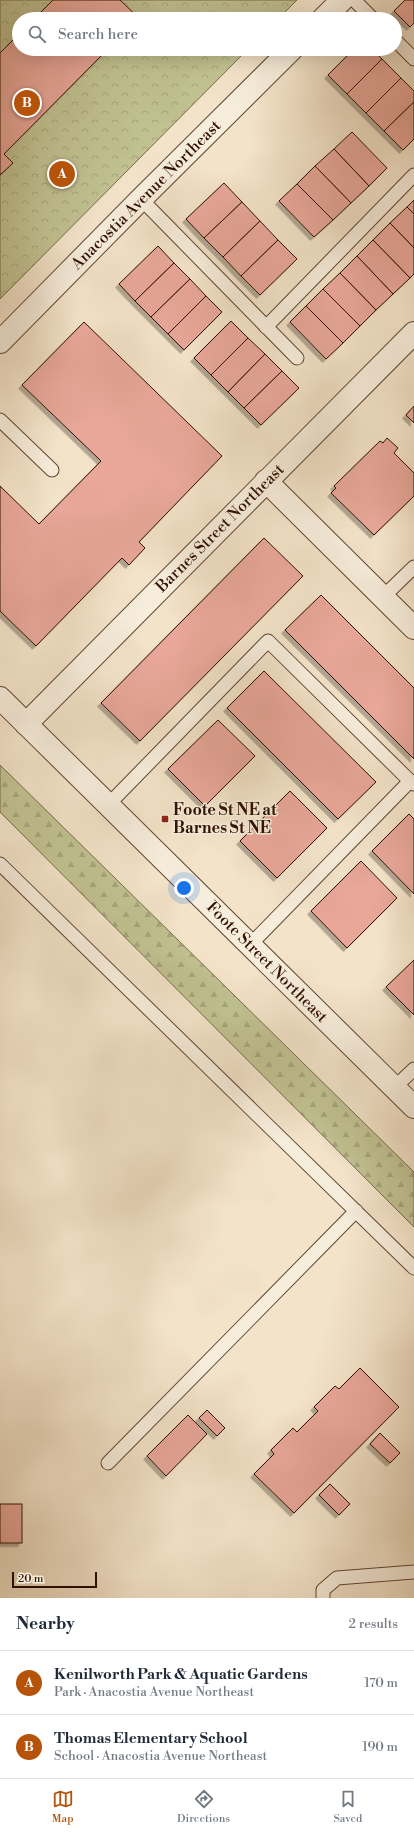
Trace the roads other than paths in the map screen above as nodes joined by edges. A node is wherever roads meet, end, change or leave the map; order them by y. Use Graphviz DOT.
graph roads {
  1 [pos="342,0"];
  2 [pos="354,0"];
  3 [pos="330,12"];
  4 [pos="366,12"];
  5 [pos="402,47"];
  6 [pos="285,56"];
  7 [pos="414,59"];
  8 [pos="414,175"];
  9 [pos="140,199"];
  10 [pos="266,327"];
  11 [pos="414,333"];
  12 [pos="0,342"];
  13 [pos="297,358"];
  14 [pos="0,420"];
  15 [pos="52,470"];
  16 [pos="266,481"];
  17 [pos="414,567"];
  18 [pos="383,597"];
  19 [pos="414,628"];
  20 [pos="0,698"];
  21 [pos="26,724"];
  22 [pos="412,783"];
  23 [pos="108,804"];
  24 [pos="0,864"];
  25 [pos="250,945"];
  26 [pos="414,1069"];
  27 [pos="394,1088"];
  28 [pos="414,1108"];
  29 [pos="356,1211"];
  30 [pos="414,1268"];
  31 [pos="108,1463"];
  32 [pos="414,1572"];
  33 [pos="323,1598"];
  1 -- 3 [label="street"];
  2 -- 4 [label="lane"];
  5 -- 7 [label="lane"];
  6 -- 9 [label="street, Anacostia Avenue Northeast"];
  8 -- 10 [label="lane"];
  9 -- 10 [label="lane"];
  9 -- 12 [label="street, Anacostia Avenue Northeast"];
  10 -- 13 [label="lane"];
  11 -- 16 [label="street, Barnes Street Northeast"];
  14 -- 15 [label="lane"];
  16 -- 18 [label="street"];
  16 -- 21 [label="street, Barnes Street Northeast"];
  17 -- 18 [label="lane"];
  18 -- 19 [label="street"];
  20 -- 21 [label="street, Foote Street Northeast"];
  21 -- 23 [label="street, Foote Street Northeast"];
  22 -- 23 [label="lane"];
  22 -- 25 [label="lane"];
  23 -- 25 [label="street, Foote Street Northeast"];
  24 -- 29 [label="lane"];
  25 -- 27 [label="street, Foote Street Northeast"];
  26 -- 27 [label="lane"];
  27 -- 28 [label="street, Foote Street Northeast"];
  29 -- 30 [label="lane"];
  29 -- 31 [label="lane"];
  32 -- 33 [label="lane"];
}
